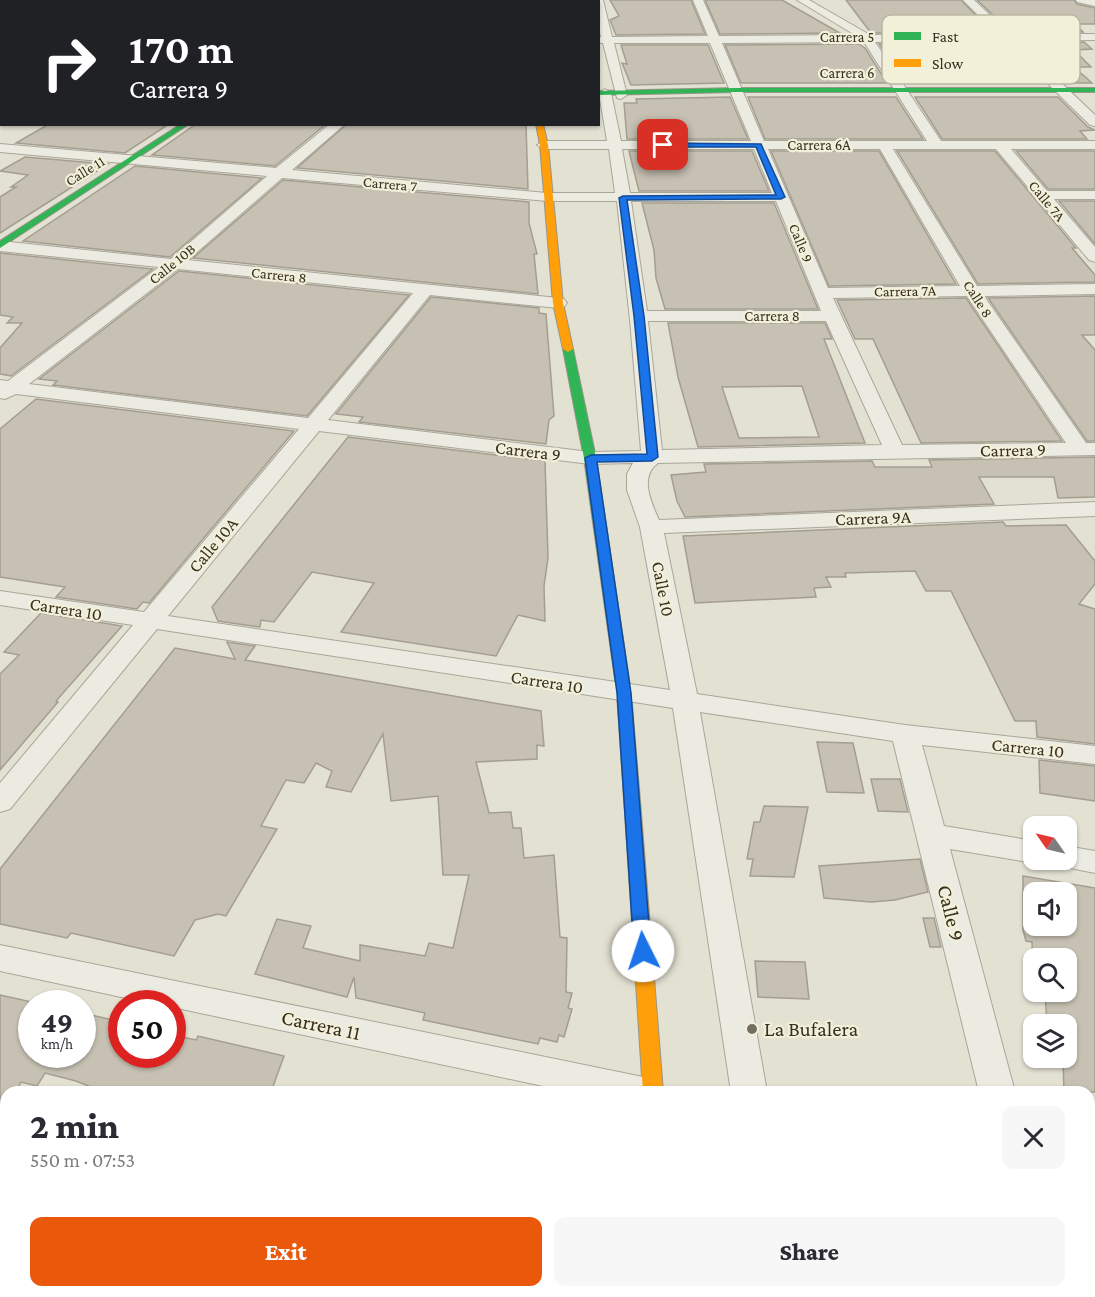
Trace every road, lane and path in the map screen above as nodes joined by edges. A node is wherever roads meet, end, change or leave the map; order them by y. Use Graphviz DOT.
graph roads {
  1 [pos="698,0"];
  2 [pos="802,0"];
  3 [pos="968,0"];
  4 [pos="1082,0"];
  5 [pos="1095,3"];
  6 [pos="984,15"];
  7 [pos="600,16"];
  8 [pos="866,37"];
  9 [pos="882,37"];
  10 [pos="714,38"];
  11 [pos="603,39"];
  12 [pos="882,61"];
  13 [pos="897,84"];
  14 [pos="1056,84"];
  15 [pos="737,92"];
  16 [pos="902,92"];
  17 [pos="1064,92"];
  18 [pos="1095,92"];
  19 [pos="608,94"];
  20 [pos="1095,122"];
  21 [pos="183,126"];
  22 [pos="337,126"];
  23 [pos="539,126"];
  24 [pos="936,144"];
  25 [pos="616,145"];
  26 [pos="759,145"];
  27 [pos="884,145"];
  28 [pos="1000,145"];
  29 [pos="1095,145"];
  30 [pos="544,146"];
  31 [pos="0,148"];
  32 [pos="134,159"];
  33 [pos="278,174"];
  34 [pos="1095,195"];
  35 [pos="547,197"];
  36 [pos="781,197"];
  37 [pos="623,198"];
  38 [pos="1046,200"];
  39 [pos="1095,206"];
  40 [pos="0,245"];
  41 [pos="1095,257"];
  42 [pos="174,264"];
  43 [pos="426,289"];
  44 [pos="1095,289"];
  45 [pos="971,290"];
  46 [pos="822,293"];
  47 [pos="558,303"];
  48 [pos="639,316"];
  49 [pos="833,316"];
  50 [pos="4,390"];
  51 [pos="313,426"];
  52 [pos="1087,449"];
  53 [pos="895,451"];
  54 [pos="652,457"];
  55 [pos="591,458"];
  56 [pos="1095,509"];
  57 [pos="651,527"];
  58 [pos="0,598"];
  59 [pos="149,622"];
  60 [pos="624,693"];
  61 [pos="685,700"];
  62 [pos="905,734"];
  63 [pos="1095,755"];
  64 [pos="0,802"];
  65 [pos="931,835"];
  66 [pos="1023,850"];
  67 [pos="1077,859"];
  68 [pos="1095,862"];
  69 [pos="0,958"];
  70 [pos="614,1086"];
  71 [pos="653,1086"];
  72 [pos="748,1086"];
  73 [pos="995,1086"];
  1 -- 10 [label="street, Calle 9"];
  2 -- 8 [label="street"];
  3 -- 6 [label="street"];
  4 -- 5 [label="street"];
  7 -- 11 [label="street"];
  8 -- 9 [label="street, Carrera 5"];
  8 -- 10 [label="street, Carrera 5"];
  8 -- 12 [label="street"];
  10 -- 11 [label="street, Carrera 5"];
  10 -- 15 [label="street, Calle 9"];
  11 -- 19 [label="street"];
  13 -- 16 [label="street"];
  14 -- 17 [label="street"];
  15 -- 16 [label="main road, Carrera 6"];
  15 -- 19 [label="main road, Carrera 6"];
  15 -- 26 [label="street, Calle 9"];
  16 -- 17 [label="main road, Carrera 6"];
  16 -- 24 [label="street"];
  17 -- 18 [label="main road, Carrera 6"];
  17 -- 20 [label="street"];
  19 -- 25 [label="street"];
  21 -- 32 [label="main road, Calle 11"];
  22 -- 33 [label="street, Calle 10B"];
  23 -- 30 [label="main road"];
  24 -- 27 [label="street, Carrera 6A"];
  24 -- 28 [label="street, Carrera 6A"];
  25 -- 26 [label="street, Carrera 6A"];
  25 -- 30 [label="street, Carrera 6A"];
  25 -- 37 [label="street"];
  26 -- 27 [label="street, Carrera 6A"];
  26 -- 36 [label="street, Calle 9"];
  27 -- 45 [label="street, Calle 8"];
  28 -- 29 [label="street, Carrera 6A"];
  28 -- 38 [label="street, Calle 7A"];
  30 -- 35 [label="main road"];
  31 -- 32 [label="street, Carrera 7"];
  32 -- 33 [label="street, Carrera 7"];
  32 -- 40 [label="main road, Calle 11"];
  33 -- 35 [label="street, Carrera 7"];
  33 -- 42 [label="street, Calle 10B"];
  34 -- 38 [label="street"];
  35 -- 37 [label="street, Carrera 7"];
  35 -- 47 [label="main road"];
  36 -- 37 [label="street, Carrera 7"];
  36 -- 46 [label="street, Calle 9"];
  37 -- 48 [label="street"];
  38 -- 39 [label="street"];
  38 -- 41 [label="street, Calle 7A"];
  40 -- 42 [label="street, Carrera 8"];
  42 -- 43 [label="street, Carrera 8"];
  42 -- 50 [label="street, Calle 10B"];
  43 -- 47 [label="street, Carrera 8"];
  43 -- 51 [label="street, Calle 10A"];
  44 -- 45 [label="street, Carrera 7A"];
  45 -- 46 [label="street, Carrera 7A"];
  45 -- 52 [label="street, Calle 8"];
  46 -- 49 [label="street, Calle 9"];
  47 -- 55 [label="main road"];
  48 -- 49 [label="street, Carrera 8"];
  48 -- 54 [label="street"];
  49 -- 53 [label="street, Calle 9"];
  50 -- 51 [label="street, Carrera 9"];
  51 -- 55 [label="street, Carrera 9"];
  51 -- 59 [label="street, Calle 10A"];
  52 -- 53 [label="street, Carrera 9"];
  53 -- 54 [label="street, Carrera 9"];
  54 -- 55 [label="street, Carrera 9"];
  54 -- 57 [label="street, Calle 10"];
  55 -- 60 [label="main road"];
  56 -- 57 [label="street, Carrera 9A"];
  57 -- 61 [label="street, Calle 10"];
  58 -- 59 [label="street, Carrera 10"];
  59 -- 60 [label="street, Carrera 10"];
  59 -- 64 [label="street, Calle 10A"];
  60 -- 61 [label="street, Carrera 10"];
  60 -- 71 [label="main road"];
  61 -- 62 [label="street, Carrera 10"];
  61 -- 72 [label="street, Calle 10"];
  62 -- 63 [label="street, Carrera 10"];
  62 -- 65 [label="street, Calle 9"];
  65 -- 66 [label="street"];
  65 -- 73 [label="street, Calle 9"];
  67 -- 68 [label="street"];
  69 -- 70 [label="street, Carrera 11"];
}
